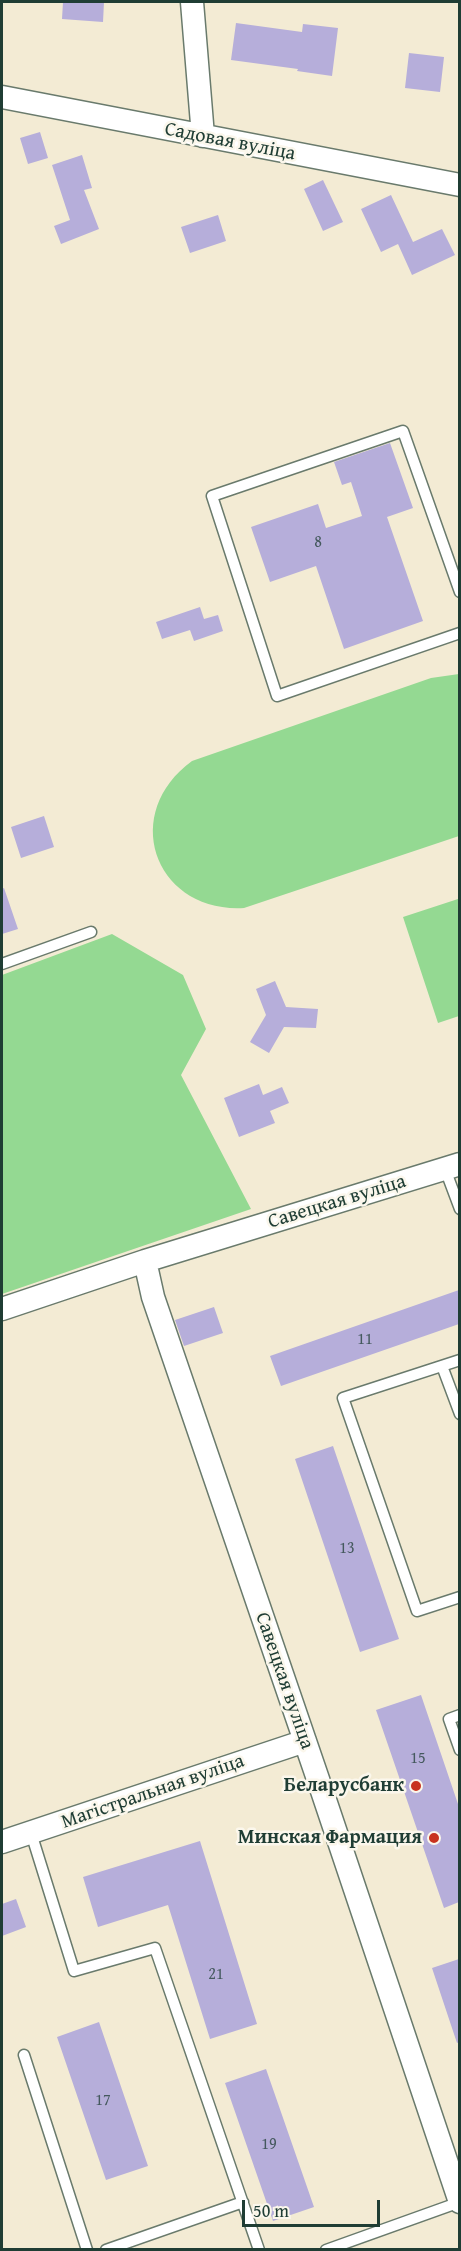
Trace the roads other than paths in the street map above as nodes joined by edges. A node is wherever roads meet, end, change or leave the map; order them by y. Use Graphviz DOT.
graph roads {
  1 [pos="192,2"];
  2 [pos="2,97"];
  3 [pos="203,136"];
  4 [pos="459,185"];
  5 [pos="459,592"];
  6 [pos="459,633"];
  7 [pos="90,932"];
  8 [pos="2,964"];
  9 [pos="452,1166"];
  10 [pos="459,1209"];
  11 [pos="145,1261"];
  12 [pos="2,1309"];
  13 [pos="459,1360"];
  14 [pos="442,1366"];
  15 [pos="459,1414"];
  16 [pos="459,1597"];
  17 [pos="459,1715"];
  18 [pos="305,1741"];
  19 [pos="459,1750"];
  20 [pos="32,1833"];
  21 [pos="2,1842"];
  22 [pos="24,2055"];
  23 [pos="243,2202"];
  24 [pos="459,2202"];
  25 [pos="87,2250"];
  26 [pos="106,2250"];
  27 [pos="259,2250"];
  28 [pos="326,2250"];
  1 -- 3 [label="street"];
  2 -- 3 [label="street, Садовая вуліца"];
  3 -- 4 [label="street, Садовая вуліца"];
  5 -- 6 [label="lane"];
  7 -- 8 [label="lane"];
  9 -- 10 [label="lane"];
  9 -- 11 [label="street, Савецкая вуліца"];
  11 -- 12 [label="street, Савецкая вуліца"];
  11 -- 18 [label="street, Савецкая вуліца"];
  13 -- 14 [label="lane"];
  14 -- 15 [label="lane"];
  14 -- 16 [label="lane"];
  17 -- 19 [label="lane"];
  18 -- 20 [label="street, Магістральная вуліца"];
  18 -- 24 [label="street, Савецкая вуліца"];
  20 -- 21 [label="street, Магістральная вуліца"];
  20 -- 23 [label="lane"];
  22 -- 25 [label="lane"];
  23 -- 26 [label="lane"];
  23 -- 27 [label="lane"];
  24 -- 28 [label="lane"];
}
